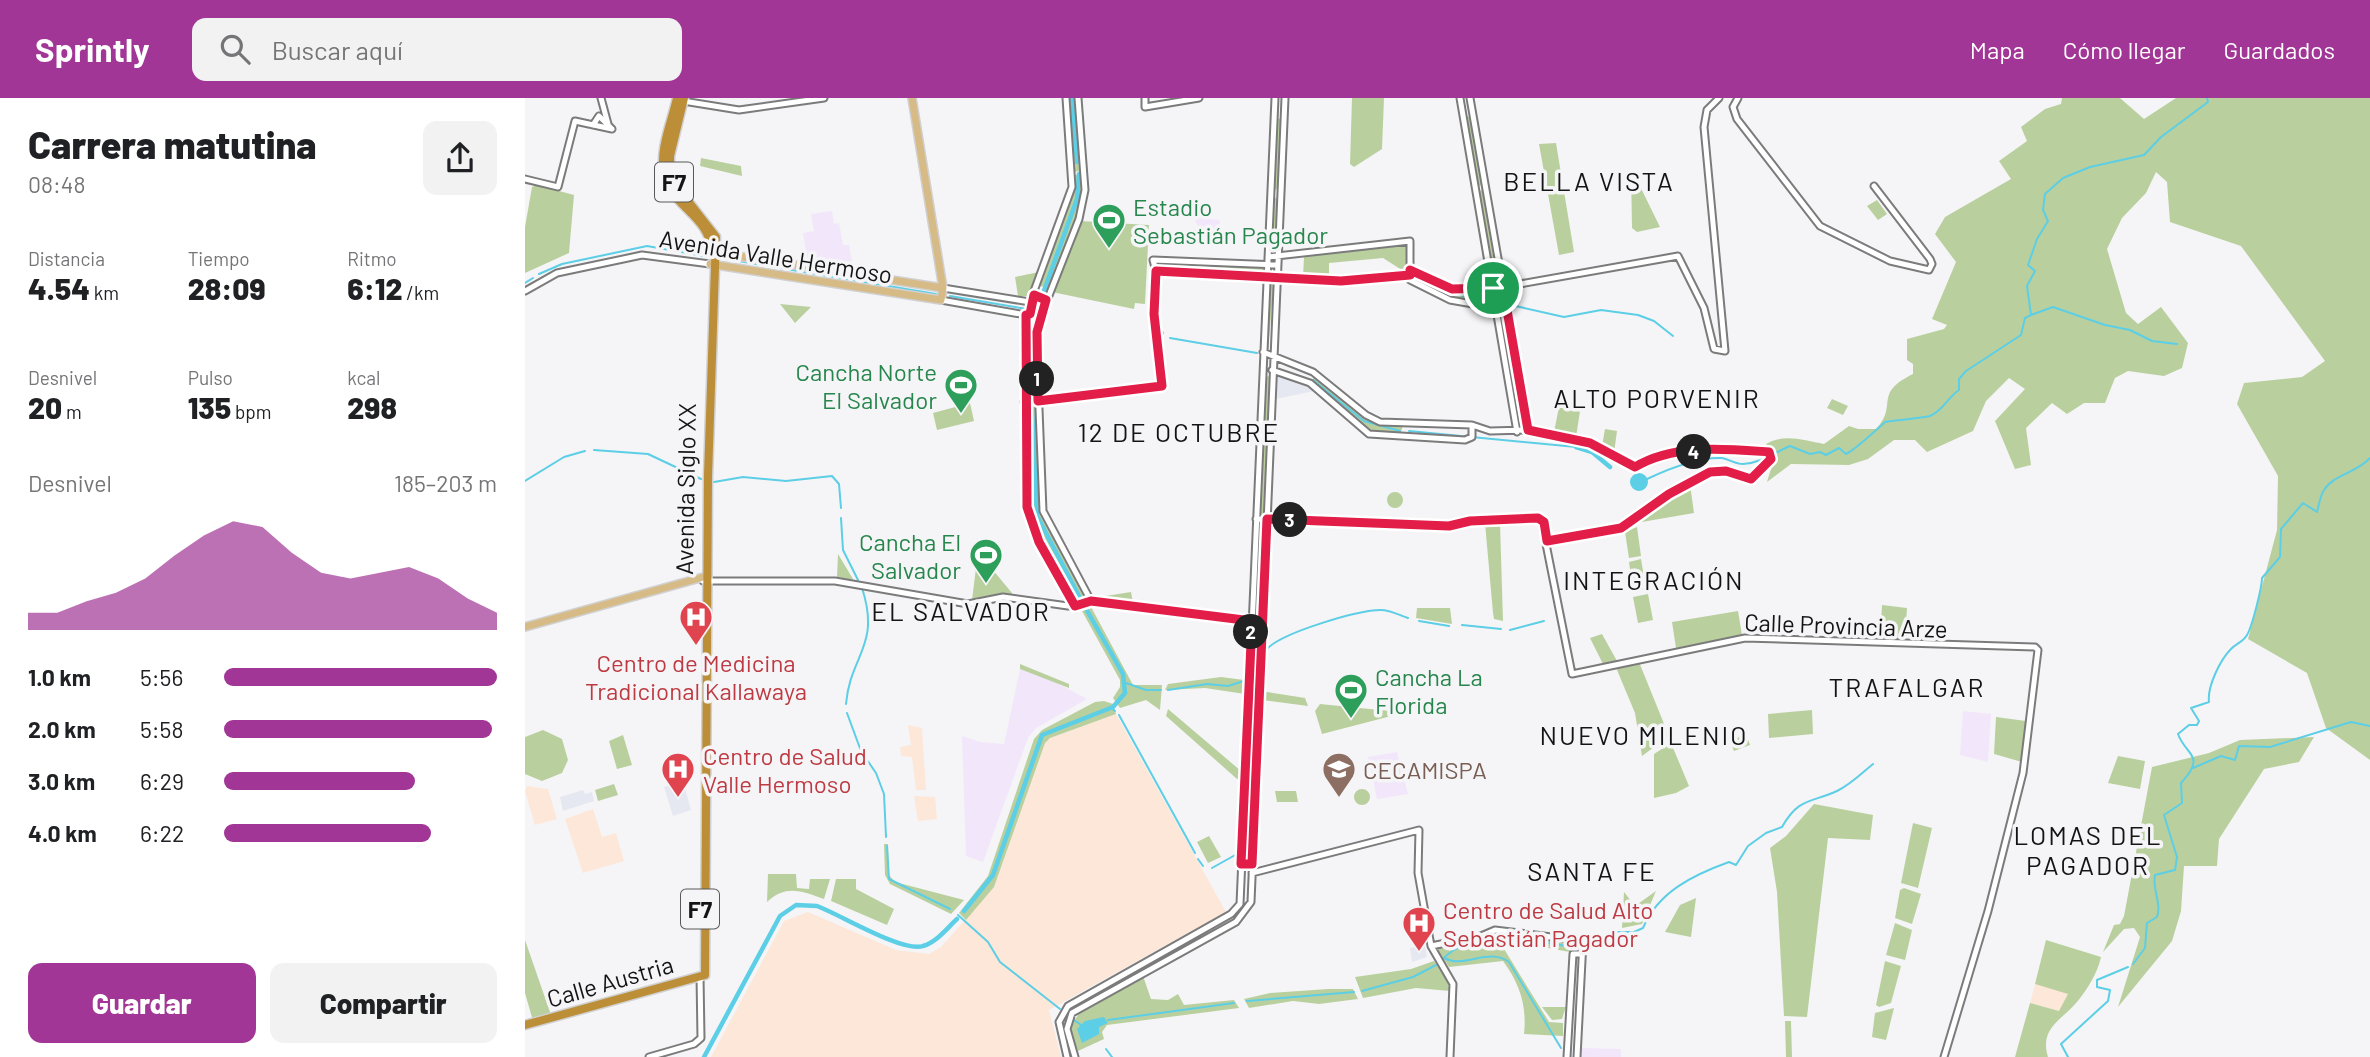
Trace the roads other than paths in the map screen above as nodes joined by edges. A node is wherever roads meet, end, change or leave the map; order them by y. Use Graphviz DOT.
graph roads {
  1 [pos="601,98"];
  2 [pos="824,98"];
  3 [pos="912,98"];
  4 [pos="1066,98"];
  5 [pos="1077,98"];
  6 [pos="1146,98"];
  7 [pos="1199,98"];
  8 [pos="1275,98"];
  9 [pos="1285,98"];
  10 [pos="1460,98"];
  11 [pos="1470,98"];
  12 [pos="1719,98"];
  13 [pos="1738,98"];
  14 [pos="681,99"];
  15 [pos="593,125"];
  16 [pos="610,127"];
  17 [pos="525,179"];
  18 [pos="1874,186"];
  19 [pos="714,252"];
  20 [pos="1268,257"];
  21 [pos="1278,258"];
  22 [pos="712,264"];
  23 [pos="1267,265"];
  24 [pos="1277,265"];
  25 [pos="1156,271"];
  26 [pos="1410,275"];
  27 [pos="1266,276"];
  28 [pos="1277,278"];
  29 [pos="1503,287"];
  30 [pos="943,288"];
  31 [pos="1493,288"];
  32 [pos="1044,289"];
  33 [pos="525,291"];
  34 [pos="1040,298"];
  35 [pos="941,300"];
  36 [pos="1030,302"];
  37 [pos="1497,309"];
  38 [pos="1507,310"];
  39 [pos="1026,315"];
  40 [pos="1263,352"];
  41 [pos="1273,355"];
  42 [pos="1272,371"];
  43 [pos="1262,375"];
  44 [pos="1038,401"];
  45 [pos="1024,402"];
  46 [pos="1528,430"];
  47 [pos="1472,431"];
  48 [pos="1517,432"];
  49 [pos="1256,519"];
  50 [pos="1267,519"];
  51 [pos="1547,541"];
  52 [pos="705,579"];
  53 [pos="1091,601"];
  54 [pos="1075,606"];
  55 [pos="1252,621"];
  56 [pos="1263,621"];
  57 [pos="525,627"];
  58 [pos="1241,864"];
  59 [pos="1252,864"];
  60 [pos="1252,873"];
  61 [pos="1431,946"];
  62 [pos="1582,954"];
  63 [pos="702,978"];
  64 [pos="1083,996"];
  65 [pos="1087,1002"];
  66 [pos="525,1025"];
  67 [pos="649,1057"];
  68 [pos="1067,1057"];
  69 [pos="1076,1057"];
  70 [pos="1450,1057"];
  71 [pos="1567,1057"];
  72 [pos="1577,1057"];
  73 [pos="1944,1057"];
  1 -- 16 [label="street"];
  2 -- 14 [label="street"];
  3 -- 30 [label="main road"];
  4 -- 32 [label="street"];
  5 -- 32 [label="street"];
  6 -- 7 [label="street"];
  8 -- 20 [label="street"];
  9 -- 21 [label="street"];
  10 -- 31 [label="street"];
  11 -- 29 [label="street"];
  12 -- 29 [label="street"];
  13 -- 18 [label="street"];
  14 -- 19 [label="highway, Avenida Siglo XX / F7"];
  15 -- 16 [label="street"];
  15 -- 16 [label="street"];
  15 -- 17 [label="street"];
  19 -- 22 [label="highway, Avenida Siglo XX / F7"];
  19 -- 30 [label="main road, Avenida Valle Hermoso"];
  20 -- 21 [label="street"];
  20 -- 23 [label="street"];
  21 -- 24 [label="street"];
  21 -- 26 [label="street"];
  22 -- 33 [label="street, Avenida Valle Hermoso"];
  22 -- 35 [label="main road, Avenida Valle Hermoso"];
  22 -- 52 [label="highway, Avenida Siglo XX / F7"];
  23 -- 24 [label="street"];
  23 -- 25 [label="street"];
  23 -- 27 [label="street"];
  24 -- 28 [label="street"];
  25 -- 27 [label="street"];
  25 -- 44 [label="street"];
  26 -- 28 [label="street"];
  26 -- 31 [label="street"];
  26 -- 37 [label="street"];
  27 -- 28 [label="street"];
  27 -- 40 [label="street"];
  28 -- 41 [label="street"];
  29 -- 38 [label="street"];
  30 -- 35 [label="main road"];
  30 -- 36 [label="street, Avenida Valle Hermoso"];
  31 -- 37 [label="street"];
  32 -- 34 [label="street"];
  32 -- 34 [label="street"];
  34 -- 36 [label="street"];
  34 -- 44 [label="street"];
  35 -- 39 [label="street, Avenida Valle Hermoso"];
  36 -- 39 [label="street"];
  37 -- 38 [label="street"];
  37 -- 48 [label="street"];
  38 -- 46 [label="street"];
  39 -- 45 [label="street"];
  40 -- 41 [label="street"];
  40 -- 43 [label="street"];
  41 -- 42 [label="street"];
  41 -- 47 [label="street"];
  42 -- 43 [label="street"];
  42 -- 47 [label="street"];
  42 -- 50 [label="street"];
  43 -- 49 [label="street"];
  44 -- 45 [label="street"];
  44 -- 53 [label="street"];
  45 -- 54 [label="street"];
  46 -- 48 [label="street"];
  46 -- 51 [label="street"];
  47 -- 48 [label="street"];
  49 -- 50 [label="street"];
  49 -- 55 [label="street"];
  50 -- 51 [label="street"];
  50 -- 56 [label="street"];
  51 -- 73 [label="street, Calle Provincia Arze"];
  52 -- 54 [label="street"];
  52 -- 57 [label="main road"];
  52 -- 63 [label="highway, Avenida Siglo XX / F7"];
  53 -- 54 [label="street"];
  53 -- 55 [label="street"];
  55 -- 56 [label="street"];
  55 -- 58 [label="street"];
  56 -- 59 [label="street"];
  58 -- 59 [label="street"];
  58 -- 64 [label="street"];
  59 -- 60 [label="street"];
  60 -- 61 [label="street"];
  60 -- 65 [label="street"];
  61 -- 62 [label="street"];
  61 -- 70 [label="street"];
  62 -- 71 [label="street"];
  62 -- 72 [label="street"];
  63 -- 66 [label="highway, Calle Austria"];
  63 -- 67 [label="street, Avenida Siglo XX"];
  64 -- 65 [label="street"];
  64 -- 68 [label="street"];
  65 -- 69 [label="street"];
}
